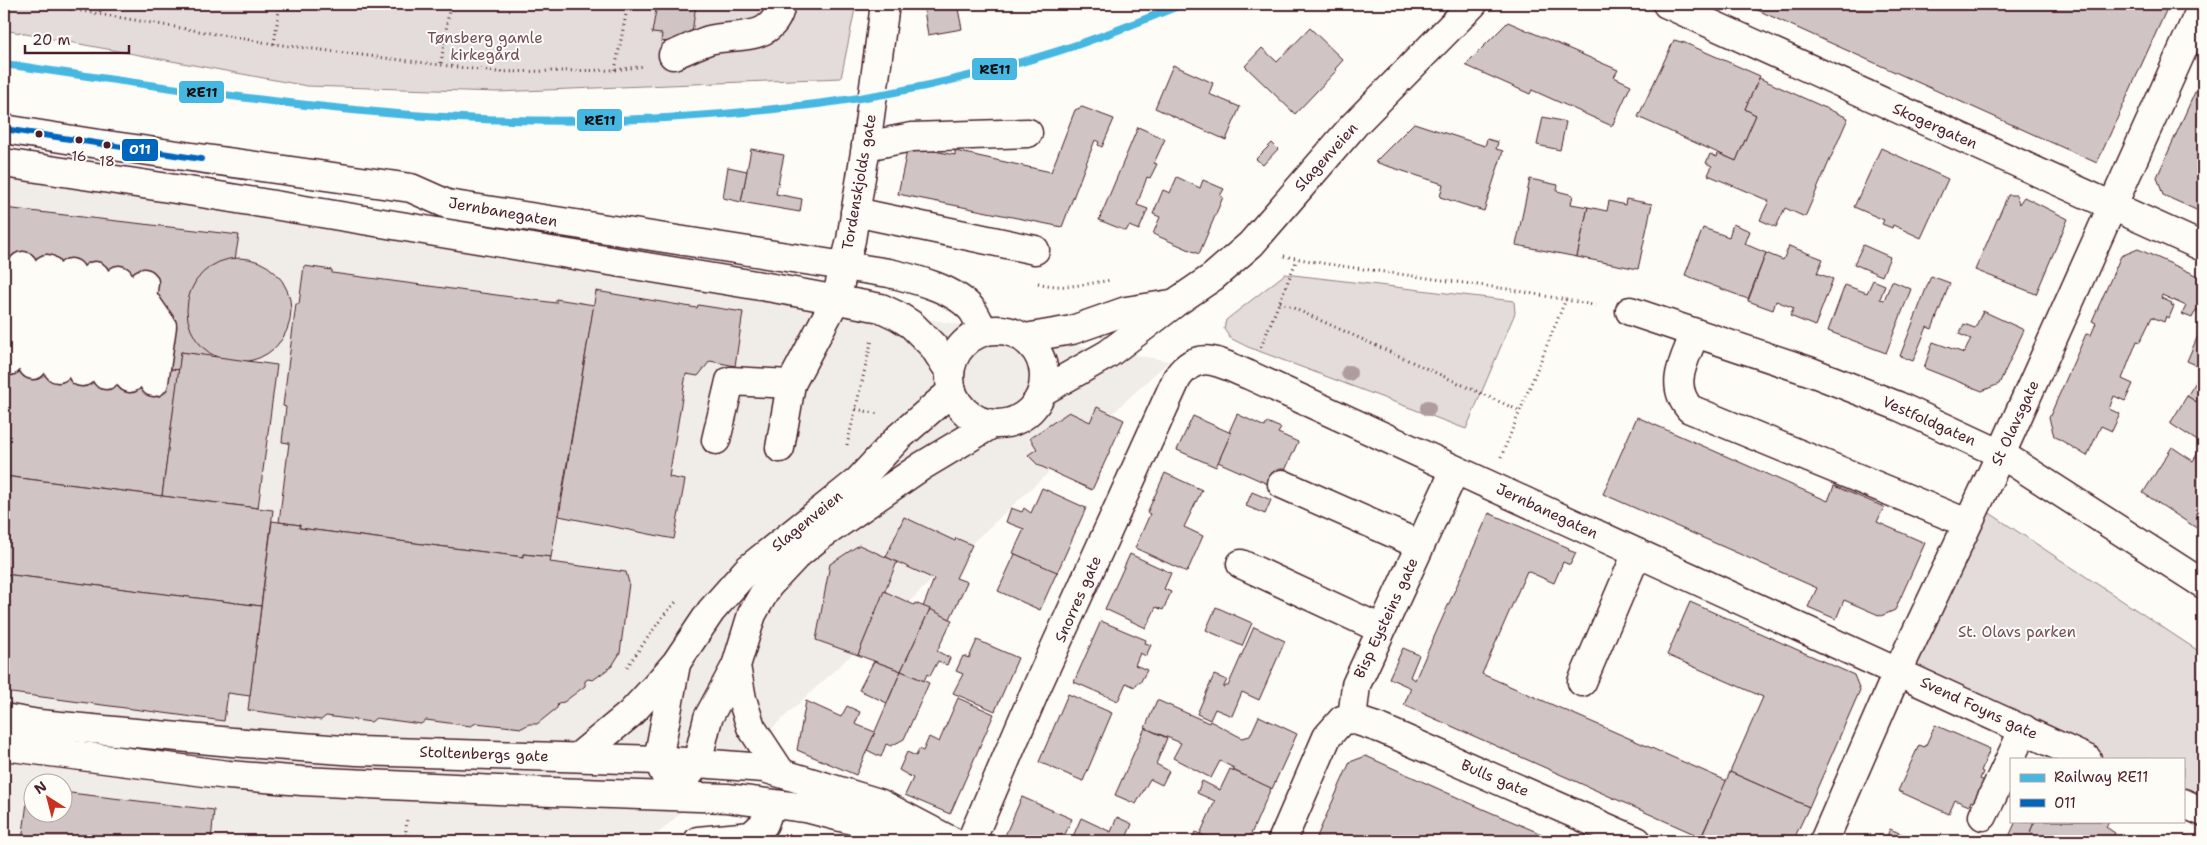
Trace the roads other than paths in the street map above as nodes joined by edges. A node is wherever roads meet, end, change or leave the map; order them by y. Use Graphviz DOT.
graph roads {
  1 [pos="781,4"];
  2 [pos="885,4"];
  3 [pos="1473,4"];
  4 [pos="1667,4"];
  5 [pos="2203,4"];
  6 [pos="673,55"];
  7 [pos="4,129"];
  8 [pos="868,133"];
  9 [pos="1028,133"];
  10 [pos="4,163"];
  11 [pos="2113,206"];
  12 [pos="855,212"];
  13 [pos="2203,247"];
  14 [pos="1034,250"];
  15 [pos="844,265"];
  16 [pos="91,278"];
  17 [pos="836,299"];
  18 [pos="1174,303"];
  19 [pos="1630,312"];
  20 [pos="984,331"];
  21 [pos="1694,333"];
  22 [pos="1025,338"];
  23 [pos="1194,362"];
  24 [pos="82,372"];
  25 [pos="951,381"];
  26 [pos="791,384"];
  27 [pos="1043,391"];
  28 [pos="992,424"];
  29 [pos="716,440"];
  30 [pos="780,448"];
  31 [pos="2001,454"];
  32 [pos="1455,470"];
  33 [pos="1282,484"];
  34 [pos="1967,523"];
  35 [pos="1420,545"];
  36 [pos="1637,553"];
  37 [pos="1241,564"];
  38 [pos="2203,584"];
  39 [pos="1380,629"];
  40 [pos="676,663"];
  41 [pos="736,666"];
  42 [pos="1898,671"];
  43 [pos="1582,682"];
  44 [pos="4,718"];
  45 [pos="1352,719"];
  46 [pos="2024,730"];
  47 [pos="4,746"];
  48 [pos="578,757"];
  49 [pos="2011,758"];
  50 [pos="2086,758"];
  51 [pos="2010,759"];
  52 [pos="658,760"];
  53 [pos="697,763"];
  54 [pos="780,772"];
  55 [pos="673,795"];
  56 [pos="2184,803"];
  57 [pos="771,804"];
  58 [pos="2203,812"];
  59 [pos="1983,816"];
  60 [pos="698,841"];
  61 [pos="934,841"];
  62 [pos="951,841"];
  63 [pos="972,841"];
  64 [pos="1282,841"];
  65 [pos="1637,841"];
  66 [pos="1824,841"];
  1 -- 6 [label="street"];
  2 -- 8 [label="street, Tordenskjolds gate"];
  3 -- 18 [label="street, Slagenveien"];
  4 -- 11 [label="street, Skogergaten"];
  5 -- 11 [label="street, St Olavsgate"];
  7 -- 15 [label="street, Jernbanegaten"];
  8 -- 9 [label="street"];
  8 -- 12 [label="street, Tordenskjolds gate"];
  10 -- 17 [label="street, Jernbanegaten"];
  11 -- 13 [label="street, Skogergaten"];
  11 -- 31 [label="street, St Olavsgate"];
  12 -- 14 [label="street"];
  12 -- 15 [label="street, Tordenskjolds gate"];
  15 -- 17 [label="street, Tordenskjolds gate"];
  15 -- 20 [label="street, Jernbanegaten"];
  16 -- 24 [label="street"];
  16 -- 24 [label="street"];
  16 -- 24 [label="street"];
  16 -- 24 [label="street"];
  17 -- 25 [label="street, Jernbanegaten"];
  17 -- 26 [label="street, Tordenskjolds gate"];
  18 -- 22 [label="street, Slagenveien"];
  18 -- 27 [label="street, Slagenveien"];
  19 -- 21 [label="street, Vestfoldgaten"];
  20 -- 22 [label="street, Slagenveien"];
  20 -- 25 [label="street, Slagenveien"];
  21 -- 31 [label="street, Vestfoldgaten"];
  21 -- 34 [label="street"];
  22 -- 27 [label="street"];
  23 -- 32 [label="street, Jernbanegaten"];
  23 -- 63 [label="street, Snorres gate"];
  25 -- 28 [label="street"];
  25 -- 40 [label="street, Slagenveien"];
  26 -- 29 [label="street"];
  26 -- 30 [label="street, Tordenskjolds gate"];
  27 -- 28 [label="street, Slagenveien"];
  28 -- 41 [label="street, Slagenveien"];
  31 -- 34 [label="street, St Olavsgate"];
  31 -- 38 [label="street, Vestfoldgaten"];
  32 -- 35 [label="street, Bisp Eysteins gate"];
  32 -- 36 [label="street, Jernbanegaten"];
  33 -- 35 [label="street"];
  34 -- 42 [label="street, St Olavsgate"];
  35 -- 39 [label="street, Bisp Eysteins gate"];
  36 -- 42 [label="street, Jernbanegaten"];
  36 -- 43 [label="street"];
  37 -- 39 [label="street"];
  39 -- 45 [label="street, Bisp Eysteins gate"];
  40 -- 48 [label="street, Slagenveien"];
  40 -- 52 [label="street, Slagenveien"];
  41 -- 53 [label="street, Slagenveien"];
  41 -- 54 [label="street, Slagenveien"];
  42 -- 46 [label="street, Svend Foyns gate"];
  42 -- 66 [label="street, St Olavsgate"];
  44 -- 48 [label="street, Stoltenbergs gate"];
  45 -- 64 [label="street"];
  45 -- 65 [label="street, Bulls gate"];
  46 -- 49 [label="street"];
  46 -- 50 [label="street, Svend Foyns gate"];
  47 -- 55 [label="street"];
  48 -- 52 [label="street, Stoltenbergs gate"];
  51 -- 59 [label="street"];
  52 -- 53 [label="street, Stoltenbergs gate"];
  52 -- 55 [label="street"];
  53 -- 54 [label="street, Stoltenbergs gate"];
  53 -- 55 [label="street, Slagenveien"];
  54 -- 62 [label="street, Stoltenbergs gate"];
  55 -- 57 [label="street"];
  56 -- 58 [label="street"];
  57 -- 60 [label="street"];
  57 -- 61 [label="street"];
}
